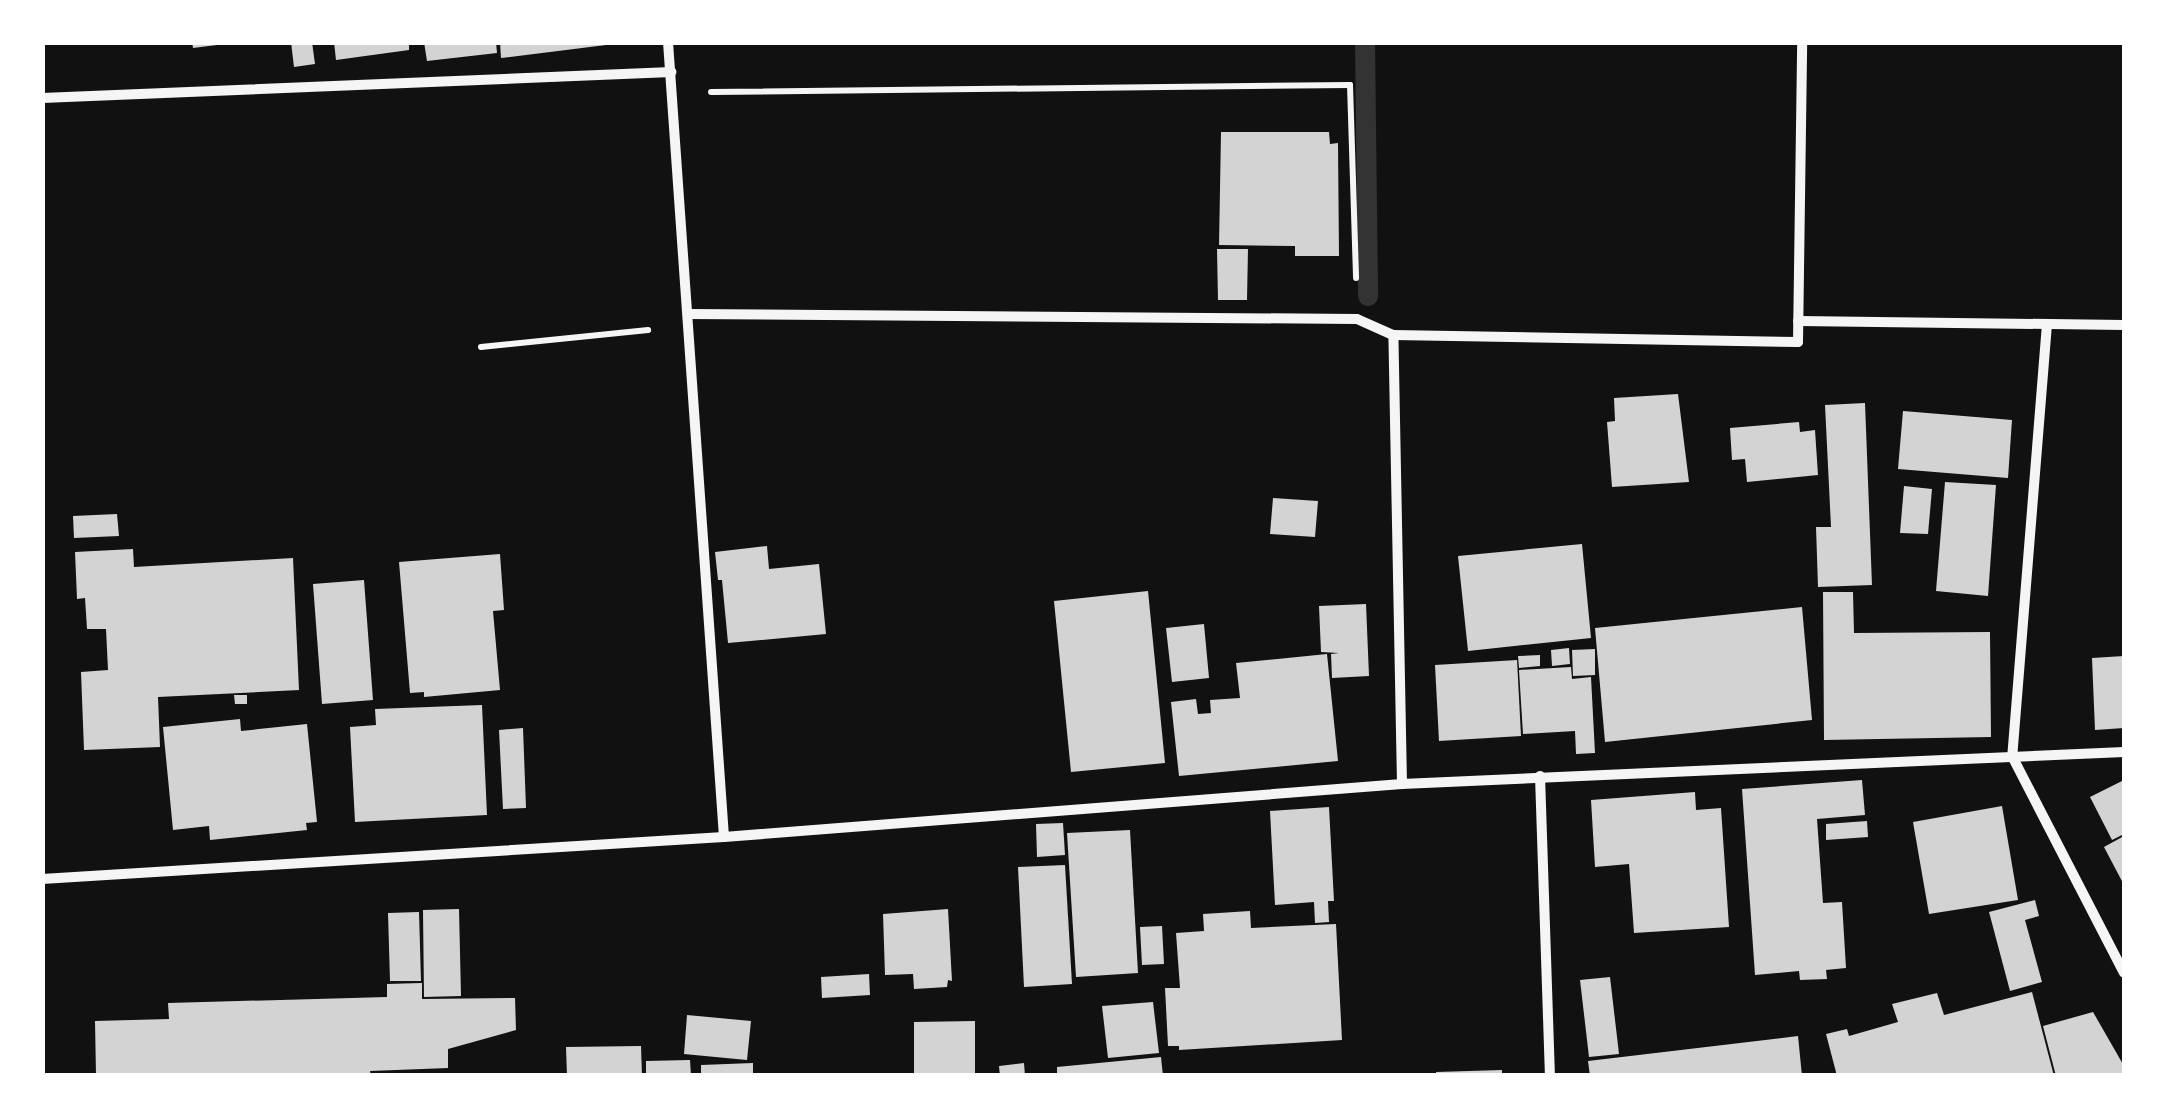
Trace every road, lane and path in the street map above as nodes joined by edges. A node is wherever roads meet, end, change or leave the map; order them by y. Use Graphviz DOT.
graph roads {
  1 [pos="668,42"];
  2 [pos="1802,42"];
  3 [pos="671,72"];
  4 [pos="672,92"];
  5 [pos="42,98"];
  6 [pos="1357,319"];
  7 [pos="688,320"];
  8 [pos="1798,321"];
  9 [pos="2046,324"];
  10 [pos="2124,325"];
  11 [pos="1392,335"];
  12 [pos="480,347"];
  13 [pos="2124,752"];
  14 [pos="2012,756"];
  15 [pos="1540,776"];
  16 [pos="1402,784"];
  17 [pos="724,837"];
  18 [pos="42,879"];
  19 [pos="2124,973"];
  20 [pos="1550,1076"];
  1 -- 3 [label="street"];
  2 -- 8 [label="street"];
  3 -- 4 [label="street"];
  3 -- 5 [label="street"];
  4 -- 6 [label="path"];
  4 -- 7 [label="street"];
  6 -- 7 [label="street"];
  6 -- 11 [label="street"];
  7 -- 12 [label="path"];
  7 -- 17 [label="street"];
  8 -- 9 [label="street"];
  8 -- 11 [label="street"];
  9 -- 10 [label="street"];
  9 -- 14 [label="street"];
  11 -- 16 [label="street"];
  13 -- 14 [label="street"];
  14 -- 15 [label="street"];
  14 -- 19 [label="street"];
  15 -- 16 [label="street"];
  15 -- 20 [label="street"];
  16 -- 17 [label="street"];
  17 -- 18 [label="street"];
}
